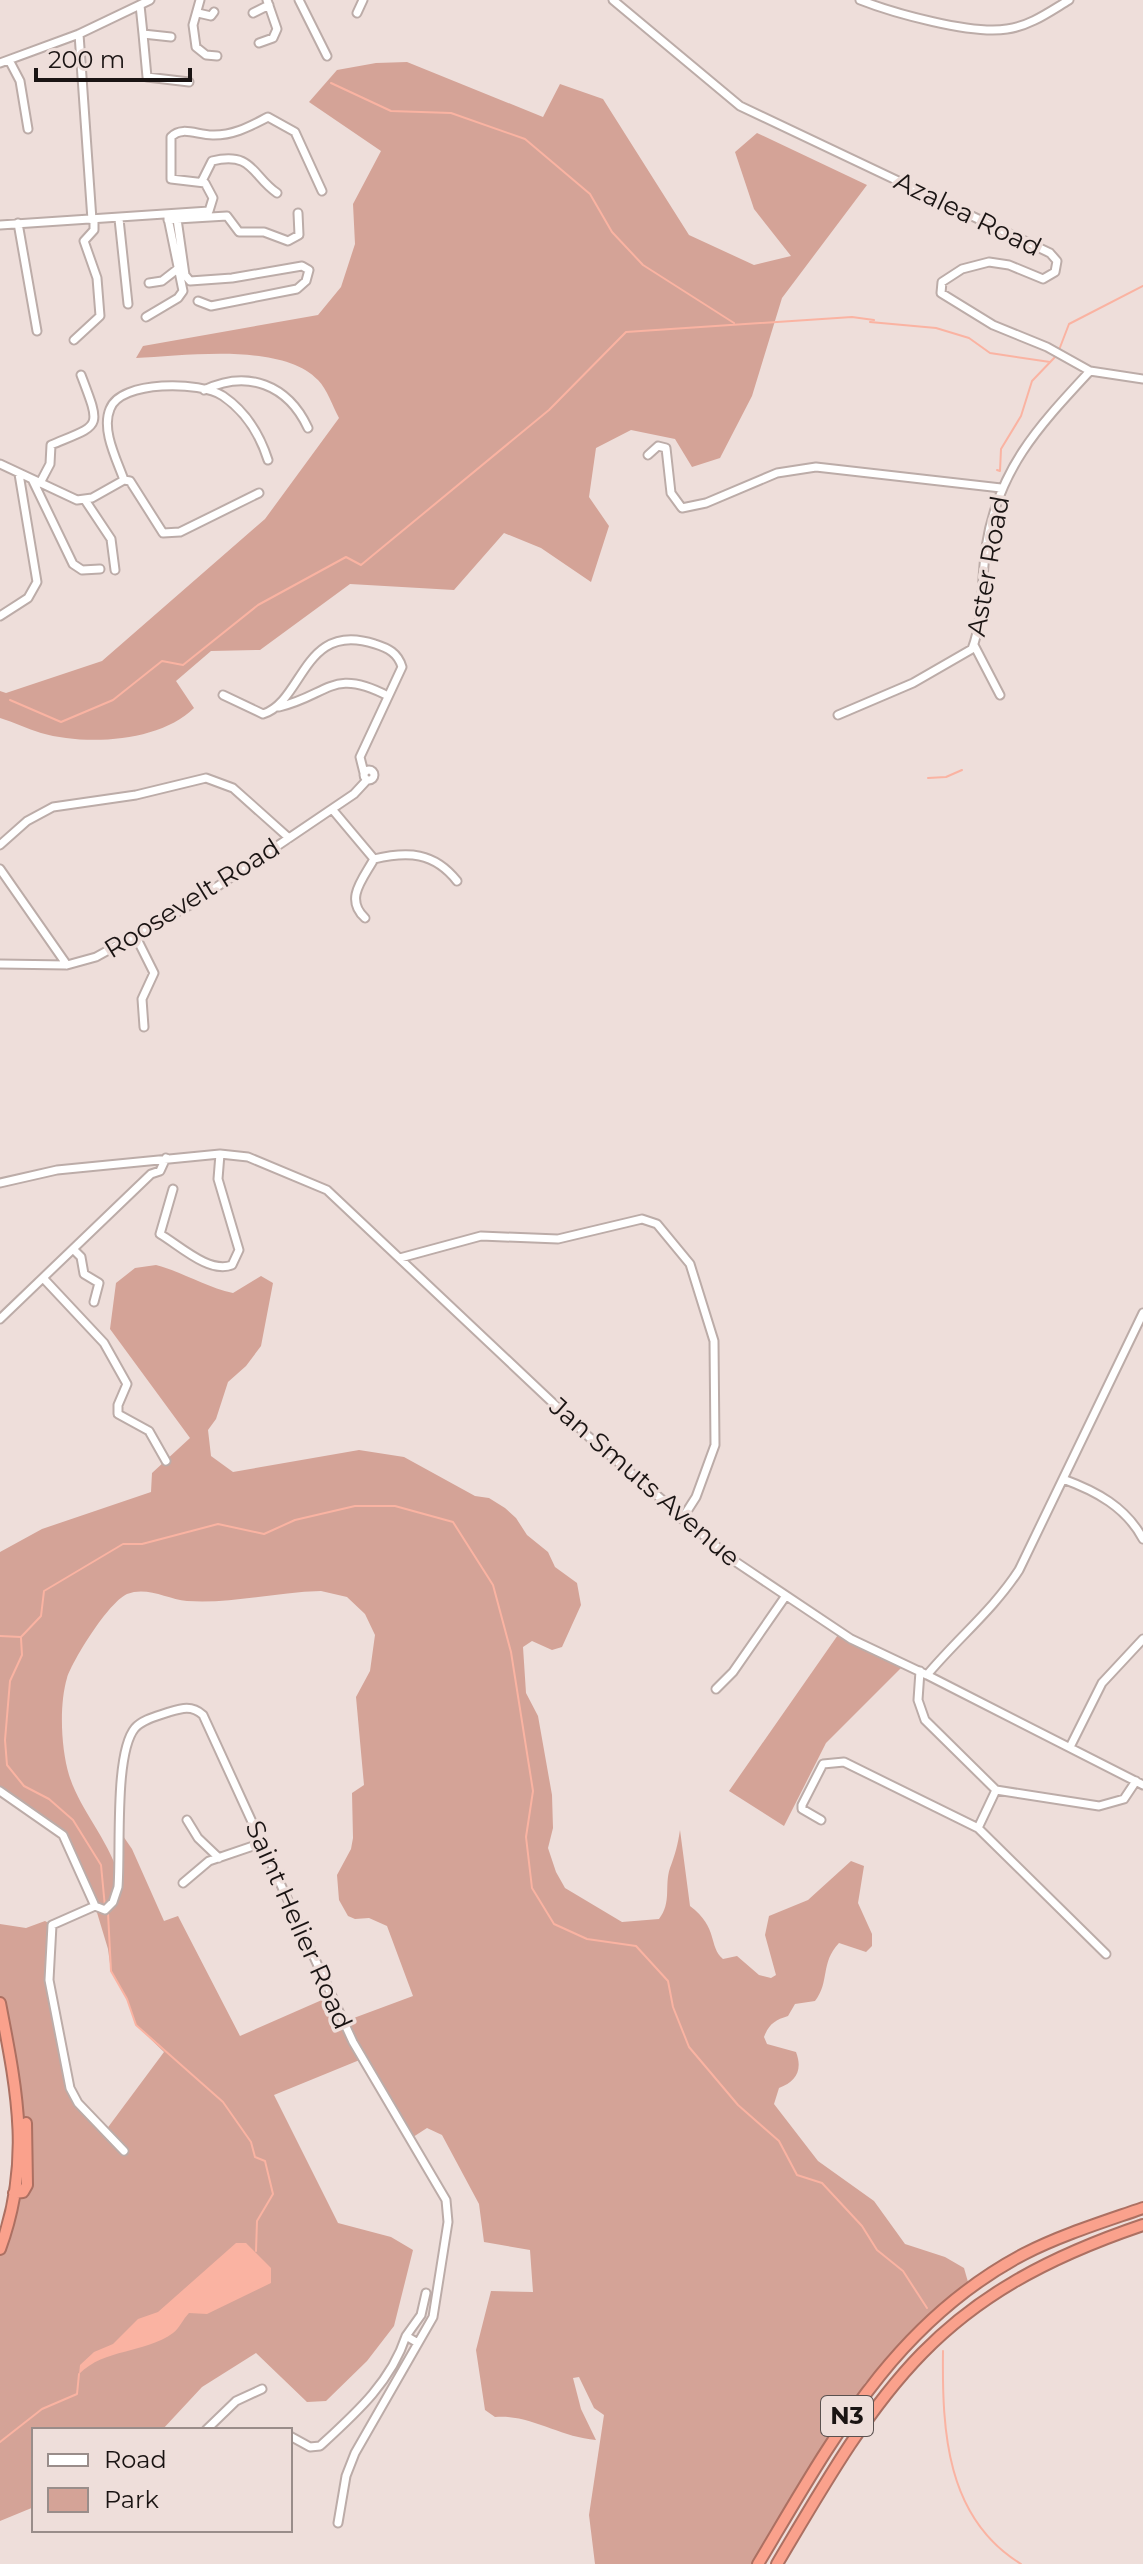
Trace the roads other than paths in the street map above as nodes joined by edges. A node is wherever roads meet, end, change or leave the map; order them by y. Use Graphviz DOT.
graph roads {
  1 [pos="150,0"];
  2 [pos="200,0"];
  3 [pos="299,0"];
  4 [pos="363,0"];
  5 [pos="613,0"];
  6 [pos="860,0"];
  7 [pos="1069,0"];
  8 [pos="268,3"];
  9 [pos="140,5"];
  10 [pos="214,12"];
  11 [pos="198,13"];
  12 [pos="253,13"];
  13 [pos="357,13"];
  14 [pos="79,34"];
  15 [pos="143,34"];
  16 [pos="171,37"];
  17 [pos="259,43"];
  18 [pos="217,56"];
  19 [pos="327,56"];
  20 [pos="9,60"];
  21 [pos="0,63"];
  22 [pos="189,82"];
  23 [pos="28,129"];
  24 [pos="202,181"];
  25 [pos="322,191"];
  26 [pos="277,193"];
  27 [pos="298,213"];
  28 [pos="171,218"];
  29 [pos="119,219"];
  30 [pos="93,220"];
  31 [pos="18,223"];
  32 [pos="0,225"];
  33 [pos="180,267"];
  34 [pos="149,283"];
  35 [pos="198,301"];
  36 [pos="128,304"];
  37 [pos="146,317"];
  38 [pos="37,331"];
  39 [pos="74,340"];
  40 [pos="1090,371"];
  41 [pos="81,375"];
  42 [pos="1143,379"];
  43 [pos="204,390"];
  44 [pos="308,428"];
  45 [pos="648,455"];
  46 [pos="268,460"];
  47 [pos="0,464"];
  48 [pos="19,474"];
  49 [pos="124,480"];
  50 [pos="36,482"];
  51 [pos="1001,488"];
  52 [pos="259,493"];
  53 [pos="85,500"];
  54 [pos="100,569"];
  55 [pos="115,570"];
  56 [pos="0,616"];
  57 [pos="974,645"];
  58 [pos="223,695"];
  59 [pos="1000,695"];
  60 [pos="388,696"];
  61 [pos="279,707"];
  62 [pos="842,713"];
  63 [pos="332,809"];
  64 [pos="289,838"];
  65 [pos="0,845"];
  66 [pos="374,859"];
  67 [pos="0,869"];
  68 [pos="457,881"];
  69 [pos="365,918"];
  70 [pos="135,935"];
  71 [pos="57,951"];
  72 [pos="0,964"];
  73 [pos="44,965"];
  74 [pos="67,965"];
  75 [pos="144,1027"];
  76 [pos="220,1154"];
  77 [pos="166,1158"];
  78 [pos="145,1160"];
  79 [pos="151,1174"];
  80 [pos="0,1183"];
  81 [pos="173,1189"];
  82 [pos="73,1249"];
  83 [pos="400,1258"];
  84 [pos="44,1279"];
  85 [pos="94,1302"];
  86 [pos="1143,1313"];
  87 [pos="0,1319"];
  88 [pos="166,1461"];
  89 [pos="1063,1479"];
  90 [pos="682,1519"];
  91 [pos="1143,1539"];
  92 [pos="785,1597"];
  93 [pos="1143,1639"];
  94 [pos="923,1673"];
  95 [pos="716,1689"];
  96 [pos="1070,1747"];
  97 [pos="1140,1783"];
  98 [pos="996,1790"];
  99 [pos="0,1791"];
  100 [pos="187,1820"];
  101 [pos="821,1820"];
  102 [pos="978,1828"];
  103 [pos="262,1843"];
  104 [pos="219,1858"];
  105 [pos="183,1883"];
  106 [pos="95,1906"];
  107 [pos="1106,1954"];
  108 [pos="0,2003"];
  109 [pos="124,2151"];
  110 [pos="1143,2208"];
  111 [pos="1143,2225"];
  112 [pos="0,2249"];
  113 [pos="426,2293"];
  114 [pos="406,2336"];
  115 [pos="418,2343"];
  116 [pos="262,2389"];
  117 [pos="208,2428"];
  118 [pos="292,2437"];
  119 [pos="338,2523"];
  120 [pos="758,2564"];
  121 [pos="777,2564"];
  1 -- 9 [label="street"];
  2 -- 11 [label="street"];
  3 -- 19 [label="street"];
  4 -- 13 [label="street"];
  5 -- 40 [label="street, Azalea Road"];
  6 -- 7 [label="street"];
  8 -- 12 [label="street"];
  8 -- 17 [label="street"];
  9 -- 14 [label="street"];
  9 -- 15 [label="street"];
  10 -- 11 [label="street"];
  11 -- 18 [label="street"];
  14 -- 20 [label="street"];
  14 -- 30 [label="street"];
  15 -- 16 [label="street"];
  15 -- 22 [label="street"];
  20 -- 21 [label="street"];
  20 -- 23 [label="street"];
  24 -- 25 [label="street"];
  24 -- 26 [label="street"];
  24 -- 28 [label="street"];
  27 -- 28 [label="street"];
  28 -- 29 [label="street"];
  28 -- 33 [label="street"];
  28 -- 35 [label="street"];
  29 -- 30 [label="street"];
  29 -- 36 [label="street"];
  30 -- 31 [label="street"];
  30 -- 39 [label="street"];
  31 -- 32 [label="street"];
  31 -- 38 [label="street"];
  33 -- 34 [label="street"];
  33 -- 37 [label="street"];
  40 -- 42 [label="street"];
  40 -- 51 [label="street, Aster Road"];
  41 -- 50 [label="street"];
  43 -- 44 [label="street"];
  43 -- 46 [label="street"];
  43 -- 49 [label="street"];
  45 -- 51 [label="street"];
  47 -- 48 [label="street"];
  48 -- 50 [label="street"];
  48 -- 56 [label="street"];
  49 -- 52 [label="street"];
  49 -- 53 [label="street"];
  50 -- 53 [label="street"];
  50 -- 54 [label="street"];
  51 -- 57 [label="street, Aster Road"];
  53 -- 55 [label="street"];
  57 -- 59 [label="street"];
  57 -- 62 [label="street, Aster Road"];
  58 -- 61 [label="street"];
  60 -- 61 [label="street"];
  60 -- 61 [label="street"];
  60 -- 63 [label="street, Roosevelt Road"];
  63 -- 64 [label="street, Roosevelt Road"];
  63 -- 66 [label="street"];
  64 -- 65 [label="street"];
  64 -- 70 [label="street, Roosevelt Road"];
  66 -- 68 [label="street"];
  66 -- 69 [label="street"];
  67 -- 71 [label="street"];
  70 -- 74 [label="street, Roosevelt Road"];
  70 -- 75 [label="street"];
  71 -- 73 [label="street"];
  71 -- 74 [label="street"];
  72 -- 73 [label="street, Roosevelt Road"];
  73 -- 74 [label="street, Roosevelt Road"];
  76 -- 77 [label="street, Jan Smuts Avenue"];
  76 -- 81 [label="street"];
  76 -- 83 [label="street, Jan Smuts Avenue"];
  77 -- 78 [label="street, Jan Smuts Avenue"];
  77 -- 79 [label="street"];
  78 -- 79 [label="street"];
  78 -- 80 [label="street, Jan Smuts Avenue"];
  79 -- 82 [label="street"];
  82 -- 84 [label="street"];
  82 -- 85 [label="street"];
  83 -- 90 [label="street, Jan Smuts Avenue"];
  83 -- 90 [label="street"];
  84 -- 87 [label="street"];
  84 -- 88 [label="street"];
  86 -- 89 [label="street"];
  89 -- 91 [label="street"];
  89 -- 94 [label="street"];
  90 -- 92 [label="street, Jan Smuts Avenue"];
  92 -- 94 [label="street, Jan Smuts Avenue"];
  92 -- 95 [label="street"];
  93 -- 96 [label="street"];
  94 -- 96 [label="street, Jan Smuts Avenue"];
  94 -- 98 [label="street"];
  96 -- 97 [label="street, Jan Smuts Avenue"];
  97 -- 98 [label="street"];
  98 -- 102 [label="street"];
  99 -- 106 [label="street"];
  100 -- 104 [label="street"];
  101 -- 102 [label="street"];
  102 -- 107 [label="street"];
  103 -- 104 [label="street"];
  103 -- 106 [label="street, Saint Helier Road"];
  103 -- 115 [label="street, Saint Helier Road"];
  104 -- 105 [label="street"];
  106 -- 109 [label="street"];
  108 -- 112 [label="highway"];
  110 -- 120 [label="highway, N3"];
  111 -- 121 [label="highway, N3"];
  113 -- 114 [label="street"];
  114 -- 115 [label="street"];
  114 -- 118 [label="street"];
  115 -- 119 [label="street, Saint Helier Road"];
  116 -- 117 [label="street"];
}
